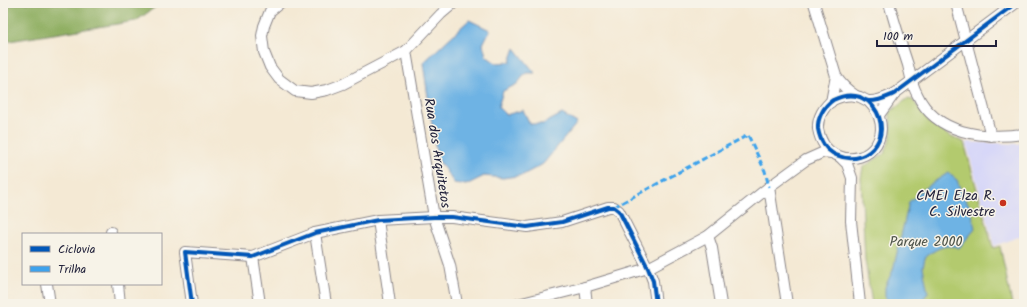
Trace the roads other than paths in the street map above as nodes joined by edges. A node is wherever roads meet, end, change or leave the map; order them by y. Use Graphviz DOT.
graph roads {
  1 [pos="280,3"];
  2 [pos="454,3"];
  3 [pos="814,3"];
  4 [pos="889,3"];
  5 [pos="956,3"];
  6 [pos="1016,3"];
  7 [pos="966,40"];
  8 [pos="406,51"];
  9 [pos="836,76"];
  10 [pos="912,80"];
  11 [pos="894,94"];
  12 [pos="856,96"];
  13 [pos="868,101"];
  14 [pos="831,102"];
  15 [pos="879,115"];
  16 [pos="1024,134"];
  17 [pos="819,136"];
  18 [pos="991,136"];
  19 [pos="867,154"];
  20 [pos="836,155"];
  21 [pos="806,160"];
  22 [pos="852,178"];
  23 [pos="769,187"];
  24 [pos="434,217"];
  25 [pos="378,220"];
  26 [pos="315,234"];
  27 [pos="708,236"];
  28 [pos="253,257"];
  29 [pos="648,268"];
  30 [pos="47,285"];
  31 [pos="118,285"];
  32 [pos="585,287"];
  33 [pos="50,304"];
  34 [pos="120,304"];
  35 [pos="192,304"];
  36 [pos="260,304"];
  37 [pos="326,304"];
  38 [pos="390,304"];
  39 [pos="457,304"];
  40 [pos="520,304"];
  41 [pos="587,304"];
  42 [pos="656,304"];
  43 [pos="721,304"];
  44 [pos="788,304"];
  45 [pos="860,304"];
  1 -- 8 [label="street"];
  2 -- 8 [label="street"];
  3 -- 9 [label="street"];
  4 -- 10 [label="street"];
  5 -- 7 [label="street"];
  6 -- 7 [label="street"];
  7 -- 10 [label="street"];
  7 -- 18 [label="street"];
  8 -- 24 [label="street, Rua dos Arquitetos"];
  9 -- 12 [label="street"];
  9 -- 14 [label="street"];
  10 -- 11 [label="street"];
  10 -- 18 [label="street"];
  11 -- 13 [label="street"];
  11 -- 15 [label="street"];
  12 -- 13 [label="street"];
  12 -- 14 [label="street"];
  13 -- 15 [label="street"];
  14 -- 17 [label="street"];
  15 -- 19 [label="street"];
  16 -- 18 [label="street"];
  17 -- 20 [label="street"];
  17 -- 21 [label="street"];
  19 -- 20 [label="street"];
  19 -- 22 [label="street"];
  20 -- 21 [label="street"];
  20 -- 22 [label="street"];
  21 -- 23 [label="street"];
  22 -- 45 [label="street"];
  23 -- 27 [label="street"];
  23 -- 44 [label="street"];
  24 -- 25 [label="street"];
  24 -- 29 [label="street"];
  24 -- 39 [label="street, Rua dos Arquitetos"];
  25 -- 26 [label="street"];
  25 -- 38 [label="street"];
  26 -- 28 [label="street"];
  26 -- 37 [label="street"];
  27 -- 29 [label="street"];
  27 -- 43 [label="street"];
  28 -- 35 [label="street"];
  28 -- 36 [label="street"];
  29 -- 32 [label="street"];
  29 -- 42 [label="street"];
  30 -- 33 [label="street"];
  31 -- 34 [label="street"];
  32 -- 40 [label="street"];
  32 -- 41 [label="street"];
}
